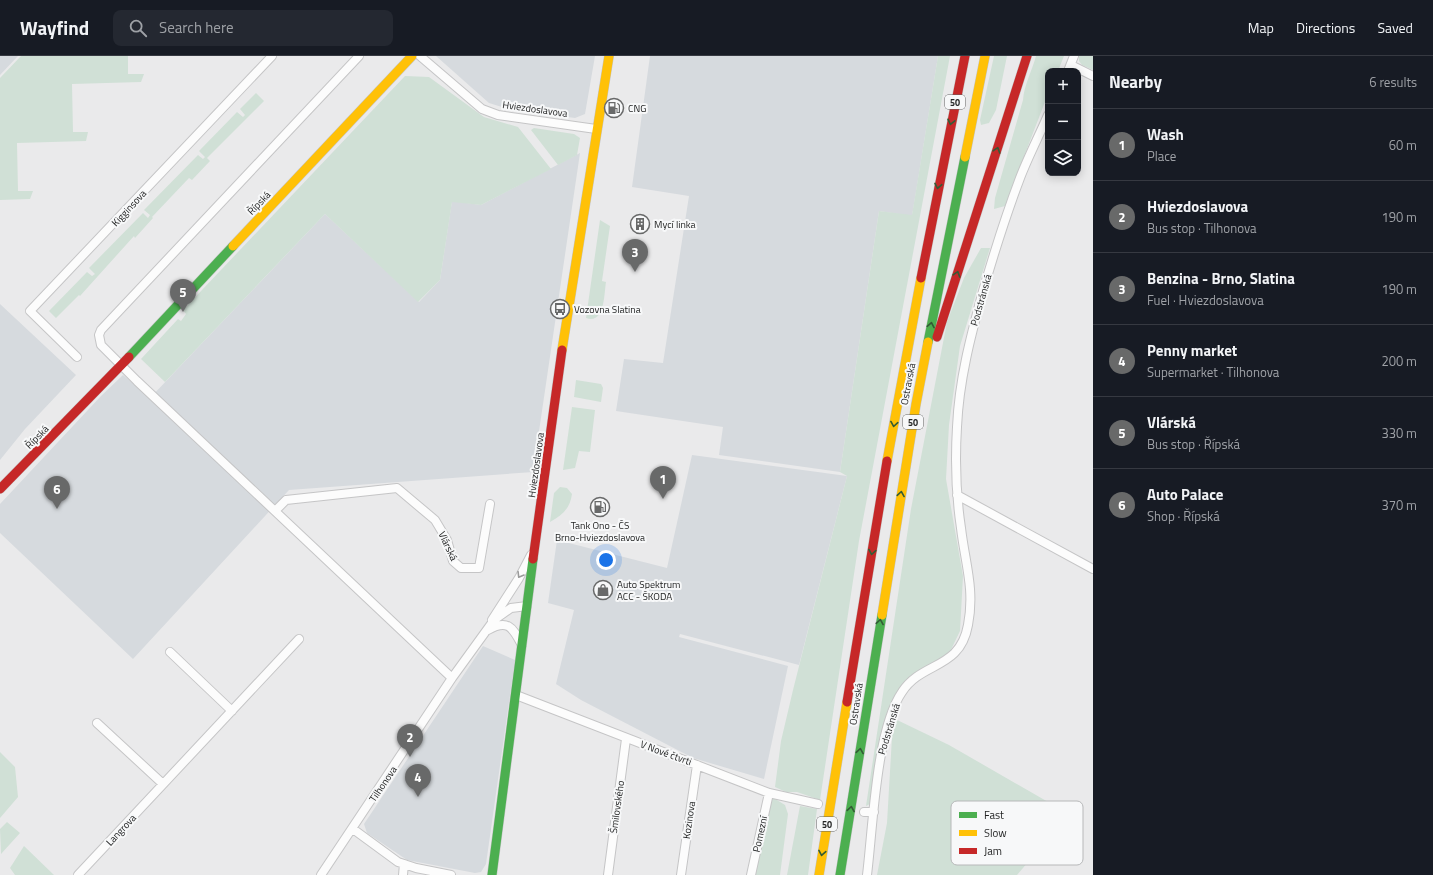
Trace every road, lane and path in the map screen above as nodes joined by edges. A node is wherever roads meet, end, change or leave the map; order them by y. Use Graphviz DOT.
graph roads {
  1 [pos="272,56"];
  2 [pos="359,56"];
  3 [pos="412,56"];
  4 [pos="420,56"];
  5 [pos="609,56"];
  6 [pos="965,56"];
  7 [pos="985,56"];
  8 [pos="1027,56"];
  9 [pos="1074,56"];
  10 [pos="1069,68"];
  11 [pos="1081,72"];
  12 [pos="1093,76"];
  13 [pos="1045,122"];
  14 [pos="596,129"];
  15 [pos="77,357"];
  16 [pos="121,365"];
  17 [pos="916,404"];
  18 [pos="0,489"];
  19 [pos="956,495"];
  20 [pos="490,504"];
  21 [pos="276,510"];
  22 [pos="536,540"];
  23 [pos="1093,569"];
  24 [pos="527,606"];
  25 [pos="484,633"];
  26 [pos="299,639"];
  27 [pos="522,645"];
  28 [pos="170,652"];
  29 [pos="452,678"];
  30 [pos="516,695"];
  31 [pos="232,711"];
  32 [pos="97,723"];
  33 [pos="626,739"];
  34 [pos="697,765"];
  35 [pos="163,784"];
  36 [pos="769,793"];
  37 [pos="818,804"];
  38 [pos="864,812"];
  39 [pos="874,812"];
  40 [pos="353,829"];
  41 [pos="404,864"];
  42 [pos="78,875"];
  43 [pos="321,875"];
  44 [pos="402,875"];
  45 [pos="451,875"];
  46 [pos="492,875"];
  47 [pos="608,875"];
  48 [pos="681,875"];
  49 [pos="751,875"];
  50 [pos="819,875"];
  51 [pos="840,875"];
  52 [pos="867,875"];
  1 -- 15 [label="street, Kigginsova"];
  2 -- 16 [label="street"];
  3 -- 16 [label="main road, Řípská"];
  4 -- 14 [label="street, Hviezdoslavova"];
  5 -- 14 [label="main road, Hviezdoslavova"];
  6 -- 50 [label="main road, Ostravská / 50, one-way"];
  17 -- 7 [label="main road, Ostravská / 50, one-way"];
  17 -- 8 [label="main road, 50, one-way"];
  9 -- 10 [label="street"];
  11 -- 12 [label="street"];
  13 -- 19 [label="street, Podstránská"];
  14 -- 22 [label="main road, Hviezdoslavova"];
  16 -- 18 [label="main road, Řípská"];
  16 -- 21 [label="street"];
  51 -- 17 [label="main road, Ostravská / 50, one-way"];
  19 -- 23 [label="street"];
  19 -- 39 [label="street, Podstránská"];
  20 -- 21 [label="street, Vlárská"];
  21 -- 29 [label="street"];
  22 -- 24 [label="main road, Hviezdoslavova"];
  22 -- 25 [label="street, Tilhonova, one-way"];
  24 -- 25 [label="street, Tilhonova"];
  24 -- 27 [label="main road, Hviezdoslavova"];
  25 -- 27 [label="street, Tilhonova"];
  25 -- 29 [label="street, Tilhonova"];
  26 -- 31 [label="street, Langrova"];
  27 -- 30 [label="main road, Hviezdoslavova"];
  28 -- 31 [label="street"];
  29 -- 40 [label="street, Tilhonova"];
  30 -- 33 [label="street, V Nové čtvrti"];
  30 -- 46 [label="main road, Hviezdoslavova"];
  31 -- 35 [label="street, Langrova"];
  32 -- 35 [label="street"];
  33 -- 34 [label="street, V Nové čtvrti"];
  33 -- 47 [label="street, Šmilovského"];
  34 -- 36 [label="street, V Nové čtvrti"];
  34 -- 48 [label="street, Kozinova"];
  35 -- 42 [label="street, Langrova"];
  36 -- 37 [label="street, V Nové čtvrti"];
  36 -- 49 [label="street, Pomezní"];
  38 -- 39 [label="street"];
  39 -- 52 [label="street, Podstránská"];
  40 -- 41 [label="street"];
  40 -- 43 [label="street, Tilhonova"];
  41 -- 44 [label="street"];
  41 -- 45 [label="street"];
}
